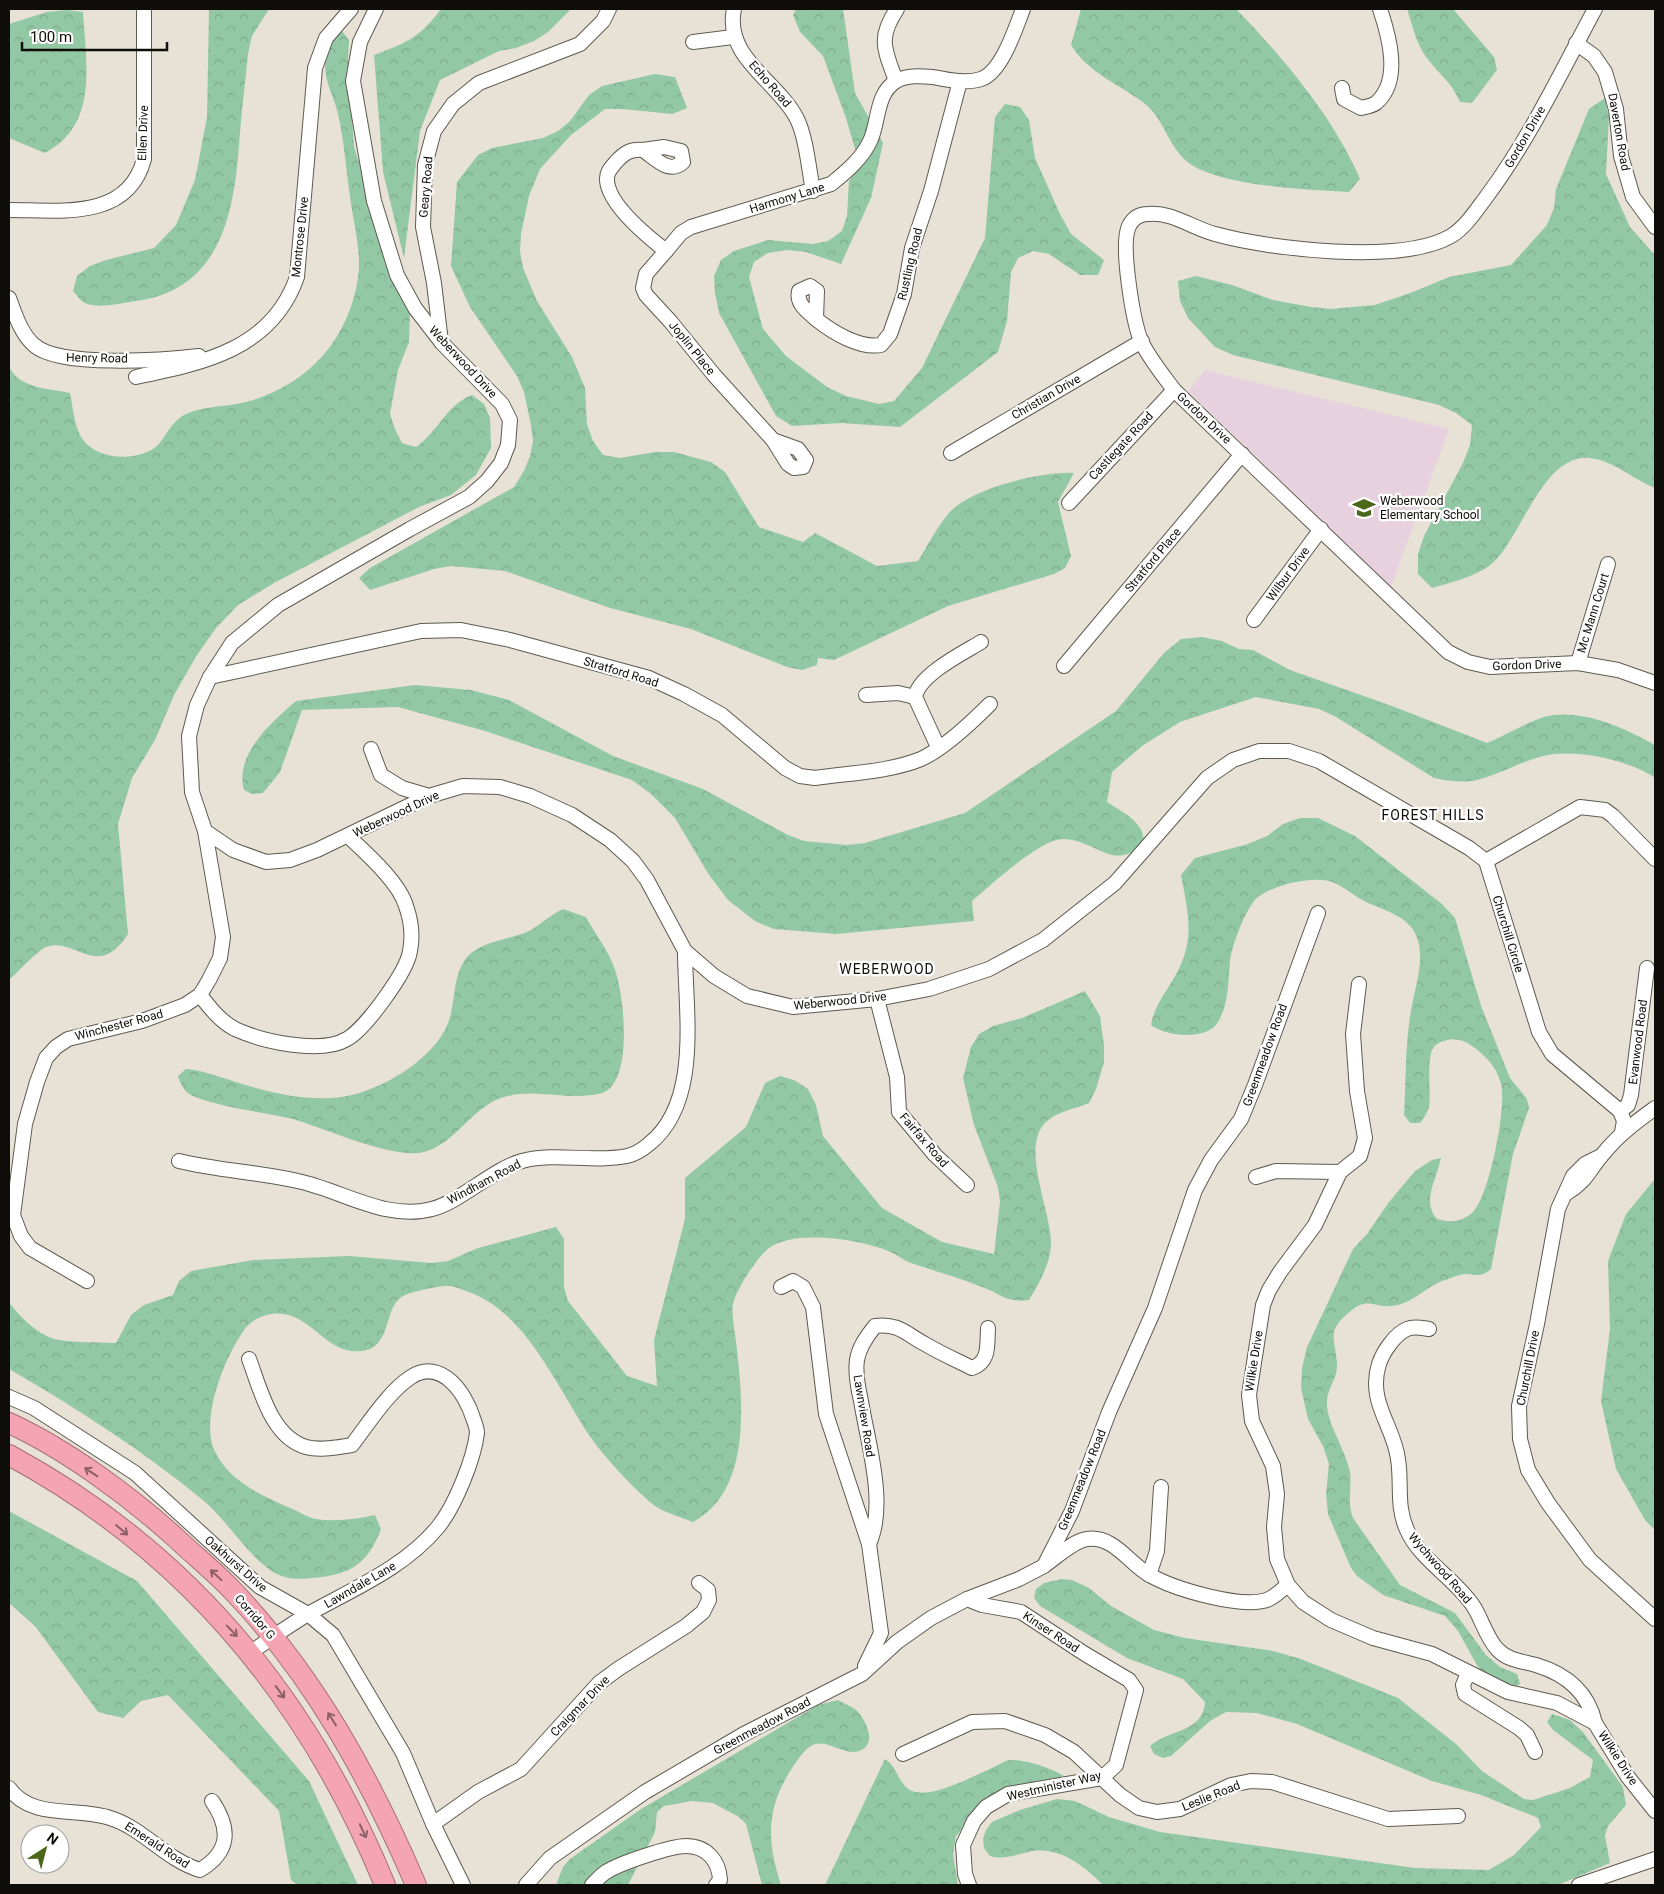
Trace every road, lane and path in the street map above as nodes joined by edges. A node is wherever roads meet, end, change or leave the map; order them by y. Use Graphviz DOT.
graph roads {
  1 [pos="144,9"];
  2 [pos="351,9"];
  3 [pos="376,9"];
  4 [pos="609,9"];
  5 [pos="734,9"];
  6 [pos="897,9"];
  7 [pos="1024,9"];
  8 [pos="1380,9"];
  9 [pos="1595,9"];
  10 [pos="733,37"];
  11 [pos="694,42"];
  12 [pos="1576,43"];
  13 [pos="896,81"];
  14 [pos="960,81"];
  15 [pos="1342,88"];
  16 [pos="642,150"];
  17 [pos="813,191"];
  18 [pos="9,210"];
  19 [pos="1655,227"];
  20 [pos="666,251"];
  21 [pos="9,298"];
  22 [pos="816,319"];
  23 [pos="1142,341"];
  24 [pos="442,343"];
  25 [pos="217,354"];
  26 [pos="136,377"];
  27 [pos="1174,390"];
  28 [pos="773,440"];
  29 [pos="951,453"];
  30 [pos="1242,454"];
  31 [pos="1069,502"];
  32 [pos="1321,529"];
  33 [pos="1608,564"];
  34 [pos="1254,620"];
  35 [pos="981,642"];
  36 [pos="1578,663"];
  37 [pos="1064,666"];
  38 [pos="210,677"];
  39 [pos="1655,683"];
  40 [pos="866,695"];
  41 [pos="915,697"];
  42 [pos="990,704"];
  43 [pos="938,747"];
  44 [pos="371,749"];
  45 [pos="429,796"];
  46 [pos="205,831"];
  47 [pos="348,836"];
  48 [pos="1655,859"];
  49 [pos="1486,861"];
  50 [pos="1318,913"];
  51 [pos="685,951"];
  52 [pos="1647,968"];
  53 [pos="1359,984"];
  54 [pos="200,995"];
  55 [pos="877,999"];
  56 [pos="1655,1108"];
  57 [pos="1620,1111"];
  58 [pos="1622,1132"];
  59 [pos="179,1161"];
  60 [pos="1340,1172"];
  61 [pos="1256,1177"];
  62 [pos="966,1185"];
  63 [pos="87,1281"];
  64 [pos="781,1287"];
  65 [pos="988,1328"];
  66 [pos="1429,1329"];
  67 [pos="249,1359"];
  68 [pos="9,1397"];
  69 [pos="9,1423"];
  70 [pos="9,1455"];
  71 [pos="1161,1487"];
  72 [pos="869,1544"];
  73 [pos="1044,1566"];
  74 [pos="1149,1575"];
  75 [pos="700,1583"];
  76 [pos="1288,1585"];
  77 [pos="968,1599"];
  78 [pos="308,1614"];
  79 [pos="1655,1619"];
  80 [pos="273,1637"];
  81 [pos="250,1653"];
  82 [pos="1468,1673"];
  83 [pos="862,1674"];
  84 [pos="1129,1680"];
  85 [pos="1595,1722"];
  86 [pos="1535,1752"];
  87 [pos="903,1754"];
  88 [pos="1102,1778"];
  89 [pos="336,1780"];
  90 [pos="9,1788"];
  91 [pos="212,1801"];
  92 [pos="1655,1811"];
  93 [pos="1458,1816"];
  94 [pos="432,1824"];
  95 [pos="1655,1859"];
  96 [pos="530,1884"];
  97 [pos="385,1885"];
  98 [pos="405,1885"];
  99 [pos="416,1885"];
  100 [pos="463,1885"];
  101 [pos="592,1885"];
  102 [pos="716,1885"];
  103 [pos="969,1885"];
  104 [pos="1579,1885"];
  1 -- 18 [label="street, Ellen Drive"];
  2 -- 25 [label="street, Montrose Drive"];
  3 -- 24 [label="street, Weberwood Drive"];
  4 -- 24 [label="street, Geary Road"];
  5 -- 10 [label="street"];
  6 -- 13 [label="street"];
  7 -- 14 [label="street"];
  8 -- 15 [label="street"];
  9 -- 12 [label="street, Gordon Drive"];
  10 -- 11 [label="street"];
  10 -- 17 [label="street, Echo Road"];
  12 -- 19 [label="street, Daverton Road"];
  12 -- 23 [label="street, Gordon Drive"];
  13 -- 14 [label="street"];
  13 -- 17 [label="street, Harmony Lane"];
  14 -- 22 [label="street, Rustling Road"];
  16 -- 20 [label="street"];
  17 -- 20 [label="street, Harmony Lane"];
  20 -- 28 [label="street, Joplin Place"];
  21 -- 25 [label="street, Henry Road"];
  23 -- 27 [label="street, Gordon Drive"];
  23 -- 29 [label="street, Christian Drive"];
  24 -- 38 [label="street, Weberwood Drive"];
  25 -- 26 [label="street, Montrose Drive"];
  27 -- 30 [label="street, Gordon Drive"];
  27 -- 31 [label="street, Castlegate Road"];
  30 -- 32 [label="street, Gordon Drive"];
  30 -- 37 [label="street, Stratford Place"];
  32 -- 34 [label="street, Wilbur Drive"];
  32 -- 36 [label="street, Gordon Drive"];
  33 -- 36 [label="street, Mc Mann Court"];
  35 -- 41 [label="street"];
  36 -- 39 [label="street, Gordon Drive"];
  38 -- 43 [label="street, Stratford Road"];
  38 -- 46 [label="street, Weberwood Drive"];
  40 -- 41 [label="street"];
  41 -- 43 [label="street"];
  42 -- 43 [label="street, Stratford Road"];
  44 -- 45 [label="street"];
  45 -- 47 [label="street, Weberwood Drive"];
  45 -- 51 [label="street, Weberwood Drive"];
  46 -- 47 [label="street, Weberwood Drive"];
  46 -- 54 [label="street"];
  47 -- 54 [label="street"];
  48 -- 49 [label="street"];
  49 -- 55 [label="street, Weberwood Drive"];
  49 -- 57 [label="street, Churchill Circle"];
  50 -- 73 [label="street, Greenmeadow Road"];
  51 -- 55 [label="street, Weberwood Drive"];
  51 -- 59 [label="street, Windham Road"];
  52 -- 57 [label="street, Evanwood Road"];
  53 -- 60 [label="street, Wilkie Drive"];
  54 -- 63 [label="street, Winchester Road"];
  55 -- 62 [label="street, Fairfax Road"];
  56 -- 58 [label="street"];
  57 -- 58 [label="street"];
  58 -- 79 [label="street, Churchill Drive"];
  60 -- 61 [label="street"];
  60 -- 76 [label="street, Wilkie Drive"];
  64 -- 72 [label="street, Lawnview Road"];
  65 -- 72 [label="street, Lawnview Road"];
  66 -- 85 [label="street, Wychwood Road"];
  67 -- 78 [label="street, Lawndale Lane"];
  68 -- 78 [label="street, Oakhurst Drive"];
  80 -- 69 [label="highway, Corridor G, one-way"];
  70 -- 81 [label="highway, one-way"];
  71 -- 74 [label="street"];
  72 -- 83 [label="street, Lawnview Road"];
  73 -- 74 [label="street"];
  73 -- 77 [label="street, Greenmeadow Road"];
  74 -- 76 [label="street"];
  75 -- 94 [label="street, Craigmar Drive"];
  76 -- 82 [label="street, Wilkie Drive"];
  77 -- 83 [label="street, Greenmeadow Road"];
  77 -- 84 [label="street, Kinser Road"];
  78 -- 80 [label="street, Lawndale Lane"];
  78 -- 94 [label="street, Oakhurst Drive"];
  80 -- 81 [label="street, Lawndale Lane"];
  99 -- 80 [label="highway, Corridor G, one-way"];
  81 -- 89 [label="highway, one-way"];
  82 -- 85 [label="street, Wilkie Drive"];
  82 -- 86 [label="street"];
  83 -- 96 [label="street, Greenmeadow Road"];
  84 -- 88 [label="street, Westminister Way"];
  85 -- 92 [label="street, Wilkie Drive"];
  87 -- 88 [label="street, Leslie Road"];
  88 -- 93 [label="street, Leslie Road"];
  88 -- 103 [label="street, Westminister Way"];
  89 -- 97 [label="highway, one-way"];
  89 -- 98 [label="highway"];
  90 -- 91 [label="street, Emerald Road"];
  94 -- 100 [label="street, Oakhurst Drive"];
  95 -- 104 [label="street"];
  101 -- 102 [label="street"];
}
